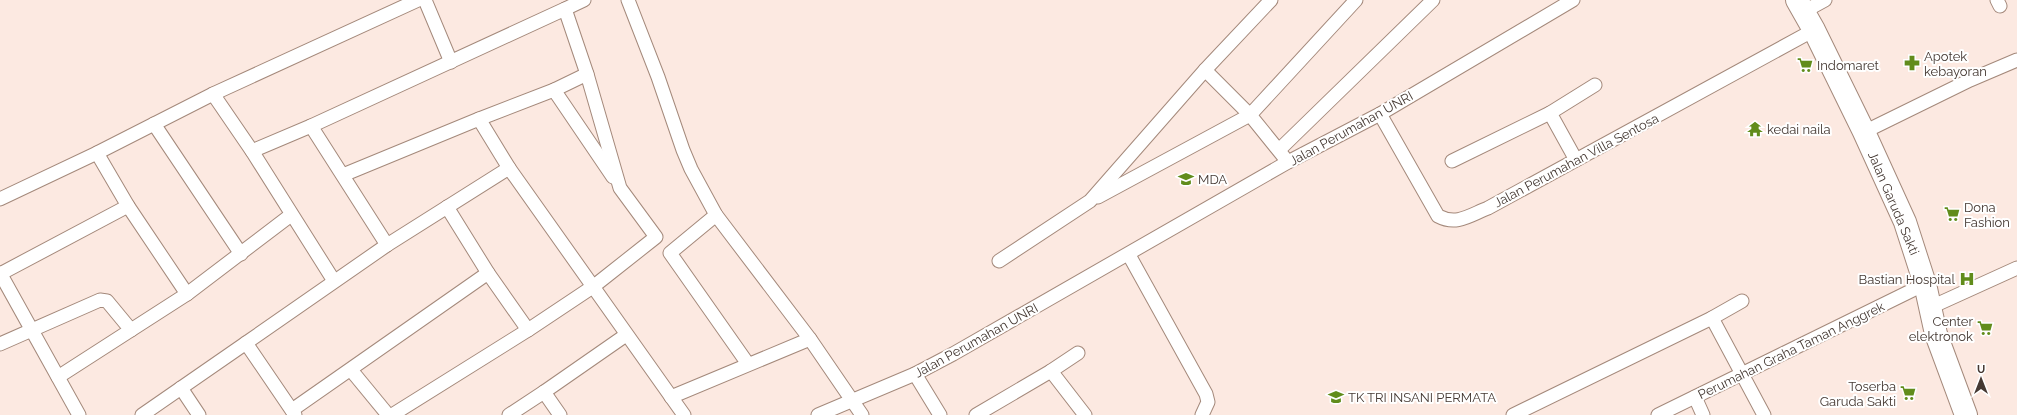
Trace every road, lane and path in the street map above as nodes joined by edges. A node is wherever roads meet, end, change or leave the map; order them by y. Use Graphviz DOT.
graph roads {
  1 [pos="418,0"];
  2 [pos="425,0"];
  3 [pos="584,0"];
  4 [pos="628,0"];
  5 [pos="1271,0"];
  6 [pos="1356,0"];
  7 [pos="1433,0"];
  8 [pos="1573,0"];
  9 [pos="1825,0"];
  10 [pos="1800,6"];
  11 [pos="565,9"];
  12 [pos="1814,30"];
  13 [pos="2017,60"];
  14 [pos="451,62"];
  15 [pos="1205,70"];
  16 [pos="587,74"];
  17 [pos="1595,85"];
  18 [pos="554,90"];
  19 [pos="213,94"];
  20 [pos="1550,113"];
  21 [pos="1380,114"];
  22 [pos="1250,115"];
  23 [pos="479,119"];
  24 [pos="154,124"];
  25 [pos="312,126"];
  26 [pos="1864,132"];
  27 [pos="1279,150"];
  28 [pos="252,151"];
  29 [pos="97,153"];
  30 [pos="1576,160"];
  31 [pos="1452,161"];
  32 [pos="1288,162"];
  33 [pos="509,168"];
  34 [pos="343,175"];
  35 [pos="620,188"];
  36 [pos="0,199"];
  37 [pos="1090,201"];
  38 [pos="128,206"];
  39 [pos="447,207"];
  40 [pos="291,215"];
  41 [pos="716,215"];
  42 [pos="656,237"];
  43 [pos="387,245"];
  44 [pos="670,253"];
  45 [pos="241,254"];
  46 [pos="1129,255"];
  47 [pos="999,261"];
  48 [pos="2017,268"];
  49 [pos="0,273"];
  50 [pos="488,273"];
  51 [pos="334,281"];
  52 [pos="1924,284"];
  53 [pos="594,286"];
  54 [pos="187,294"];
  55 [pos="1742,301"];
  56 [pos="1929,308"];
  57 [pos="1712,318"];
  58 [pos="30,329"];
  59 [pos="130,330"];
  60 [pos="528,330"];
  61 [pos="626,335"];
  62 [pos="810,339"];
  63 [pos="246,343"];
  64 [pos="0,344"];
  65 [pos="1078,353"];
  66 [pos="748,364"];
  67 [pos="351,370"];
  68 [pos="1051,371"];
  69 [pos="915,374"];
  70 [pos="1741,374"];
  71 [pos="58,377"];
  72 [pos="181,388"];
  73 [pos="544,392"];
  74 [pos="671,397"];
  75 [pos="1695,397"];
  76 [pos="852,401"];
  77 [pos="294,412"];
  78 [pos="79,415"];
  79 [pos="142,415"];
  80 [pos="200,415"];
  81 [pos="388,415"];
  82 [pos="392,415"];
  83 [pos="509,415"];
  84 [pos="560,415"];
  85 [pos="684,415"];
  86 [pos="818,415"];
  87 [pos="862,415"];
  88 [pos="940,415"];
  89 [pos="976,415"];
  90 [pos="1085,415"];
  91 [pos="1202,415"];
  92 [pos="1513,415"];
  93 [pos="1658,415"];
  94 [pos="1703,415"];
  95 [pos="1764,415"];
  96 [pos="1966,415"];
  1 -- 19 [label="street"];
  2 -- 14 [label="street"];
  3 -- 11 [label="street"];
  4 -- 41 [label="street"];
  5 -- 15 [label="street"];
  6 -- 22 [label="street"];
  7 -- 27 [label="street"];
  8 -- 21 [label="street, Jalan Perumahan UNRI"];
  9 -- 10 [label="street"];
  10 -- 12 [label="highway, Jalan Garuda Sakti"];
  11 -- 14 [label="street"];
  11 -- 16 [label="street"];
  12 -- 26 [label="highway, Jalan Garuda Sakti"];
  12 -- 30 [label="street, Jalan Perumahan Villa Sentosa"];
  13 -- 26 [label="street"];
  14 -- 25 [label="street"];
  15 -- 22 [label="street"];
  15 -- 37 [label="street"];
  16 -- 18 [label="street"];
  16 -- 35 [label="street"];
  17 -- 20 [label="street"];
  18 -- 23 [label="street"];
  18 -- 35 [label="street"];
  19 -- 24 [label="street"];
  19 -- 28 [label="street"];
  20 -- 30 [label="street"];
  20 -- 31 [label="street"];
  21 -- 30 [label="street, Jalan Perumahan Villa Sentosa"];
  21 -- 32 [label="street, Jalan Perumahan UNRI"];
  22 -- 27 [label="street"];
  22 -- 37 [label="street"];
  23 -- 33 [label="street"];
  23 -- 34 [label="street"];
  24 -- 29 [label="street"];
  24 -- 45 [label="street"];
  25 -- 28 [label="street"];
  25 -- 34 [label="street"];
  26 -- 52 [label="highway, Jalan Garuda Sakti"];
  27 -- 32 [label="street"];
  28 -- 40 [label="street"];
  29 -- 36 [label="street"];
  29 -- 38 [label="street"];
  32 -- 46 [label="street, Jalan Perumahan UNRI"];
  33 -- 39 [label="street"];
  33 -- 53 [label="street"];
  34 -- 43 [label="street"];
  35 -- 42 [label="street"];
  37 -- 47 [label="street"];
  38 -- 49 [label="street"];
  38 -- 54 [label="street"];
  39 -- 43 [label="street"];
  39 -- 50 [label="street"];
  40 -- 45 [label="street"];
  40 -- 51 [label="street"];
  41 -- 44 [label="street"];
  41 -- 62 [label="street"];
  42 -- 44 [label="street"];
  42 -- 53 [label="street"];
  43 -- 51 [label="street"];
  44 -- 66 [label="street"];
  45 -- 54 [label="street"];
  46 -- 69 [label="street, Jalan Perumahan UNRI"];
  46 -- 91 [label="street"];
  48 -- 56 [label="street"];
  49 -- 58 [label="street"];
  50 -- 60 [label="street"];
  50 -- 67 [label="street"];
  51 -- 63 [label="street"];
  52 -- 56 [label="highway, Jalan Garuda Sakti"];
  52 -- 70 [label="street, Perumahan Graha Taman Anggrek"];
  53 -- 60 [label="street"];
  53 -- 61 [label="street"];
  54 -- 59 [label="street"];
  55 -- 57 [label="street"];
  56 -- 96 [label="highway, Jalan Garuda Sakti"];
  57 -- 70 [label="street"];
  57 -- 92 [label="street"];
  58 -- 59 [label="street"];
  58 -- 64 [label="street"];
  58 -- 71 [label="street"];
  59 -- 71 [label="street"];
  60 -- 82 [label="street"];
  61 -- 73 [label="street"];
  61 -- 74 [label="street"];
  62 -- 66 [label="street"];
  62 -- 76 [label="street"];
  63 -- 72 [label="street"];
  63 -- 77 [label="street"];
  65 -- 68 [label="street"];
  66 -- 74 [label="street"];
  67 -- 77 [label="street"];
  67 -- 81 [label="street"];
  68 -- 89 [label="street"];
  68 -- 90 [label="street"];
  69 -- 76 [label="street, Jalan Perumahan UNRI"];
  69 -- 88 [label="street"];
  70 -- 75 [label="street, Perumahan Graha Taman Anggrek"];
  70 -- 95 [label="street"];
  71 -- 78 [label="street"];
  72 -- 79 [label="street"];
  72 -- 80 [label="street"];
  73 -- 83 [label="street"];
  73 -- 84 [label="street"];
  74 -- 85 [label="street"];
  75 -- 93 [label="street, Perumahan Graha Taman Anggrek"];
  75 -- 94 [label="street"];
  76 -- 86 [label="street, Jalan Perumahan UNRI"];
  76 -- 87 [label="street"];
}
